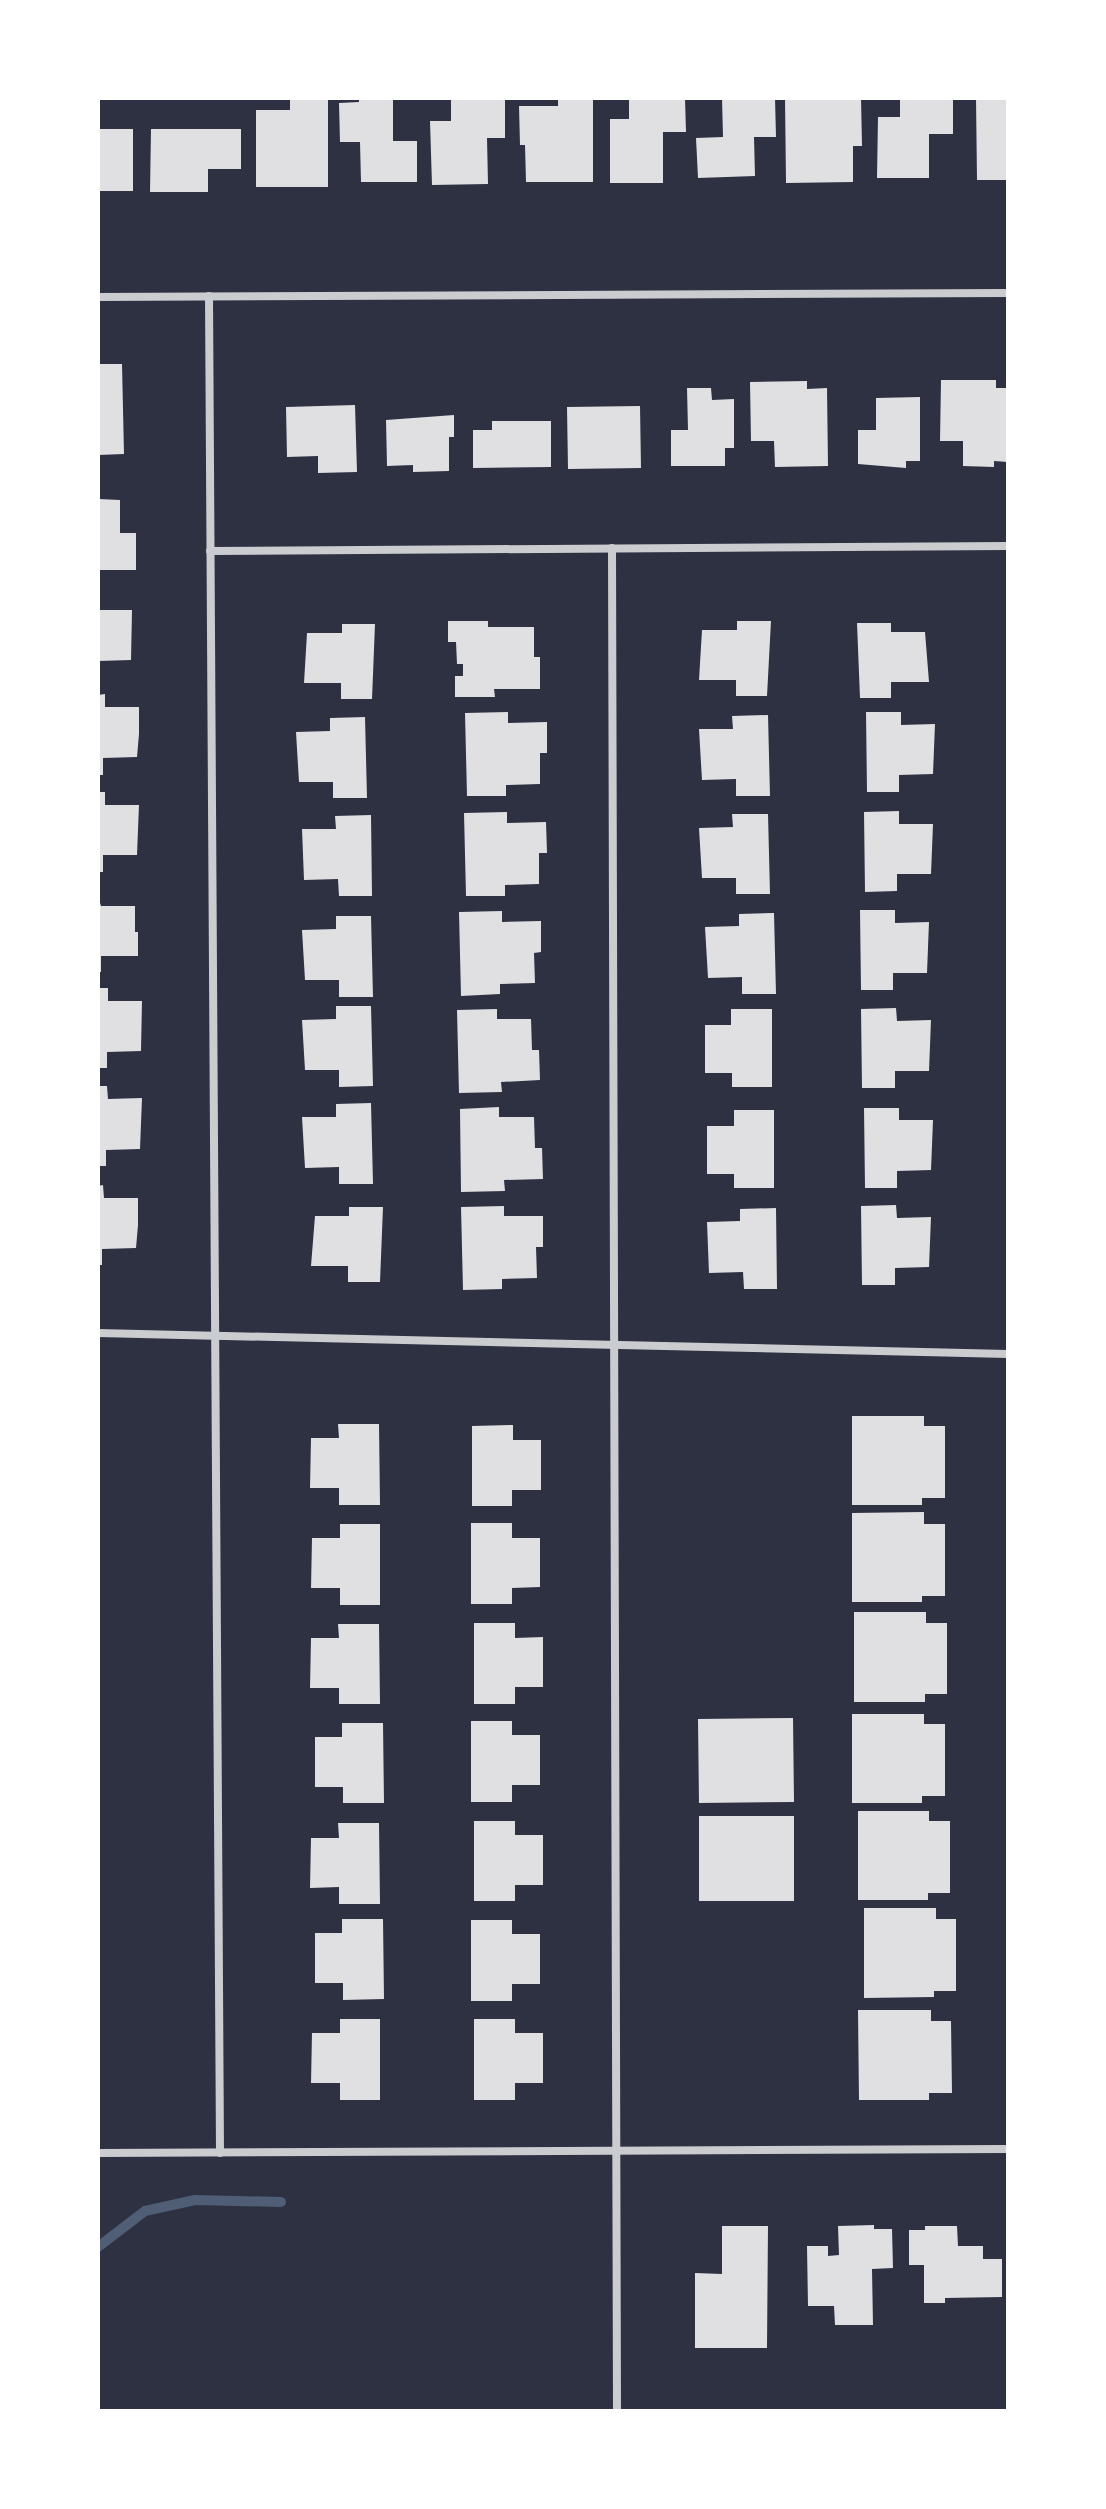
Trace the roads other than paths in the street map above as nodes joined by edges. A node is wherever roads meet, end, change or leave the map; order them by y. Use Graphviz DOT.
graph roads {
  1 [pos="1008,293"];
  2 [pos="209,296"];
  3 [pos="98,297"];
  4 [pos="1008,546"];
  5 [pos="612,548"];
  6 [pos="210,551"];
  7 [pos="98,1333"];
  8 [pos="214,1336"];
  9 [pos="613,1346"];
  10 [pos="1008,1354"];
  11 [pos="1008,2149"];
  12 [pos="616,2151"];
  13 [pos="98,2153"];
  14 [pos="220,2153"];
  15 [pos="617,2411"];
  1 -- 2 [label="street"];
  2 -- 3 [label="street"];
  2 -- 6 [label="street"];
  4 -- 5 [label="street"];
  5 -- 6 [label="street"];
  5 -- 9 [label="street"];
  6 -- 8 [label="street"];
  7 -- 8 [label="street"];
  8 -- 9 [label="street"];
  8 -- 14 [label="street"];
  9 -- 10 [label="street"];
  9 -- 12 [label="street"];
  11 -- 12 [label="street"];
  12 -- 14 [label="street"];
  12 -- 15 [label="street"];
  13 -- 14 [label="street"];
}
